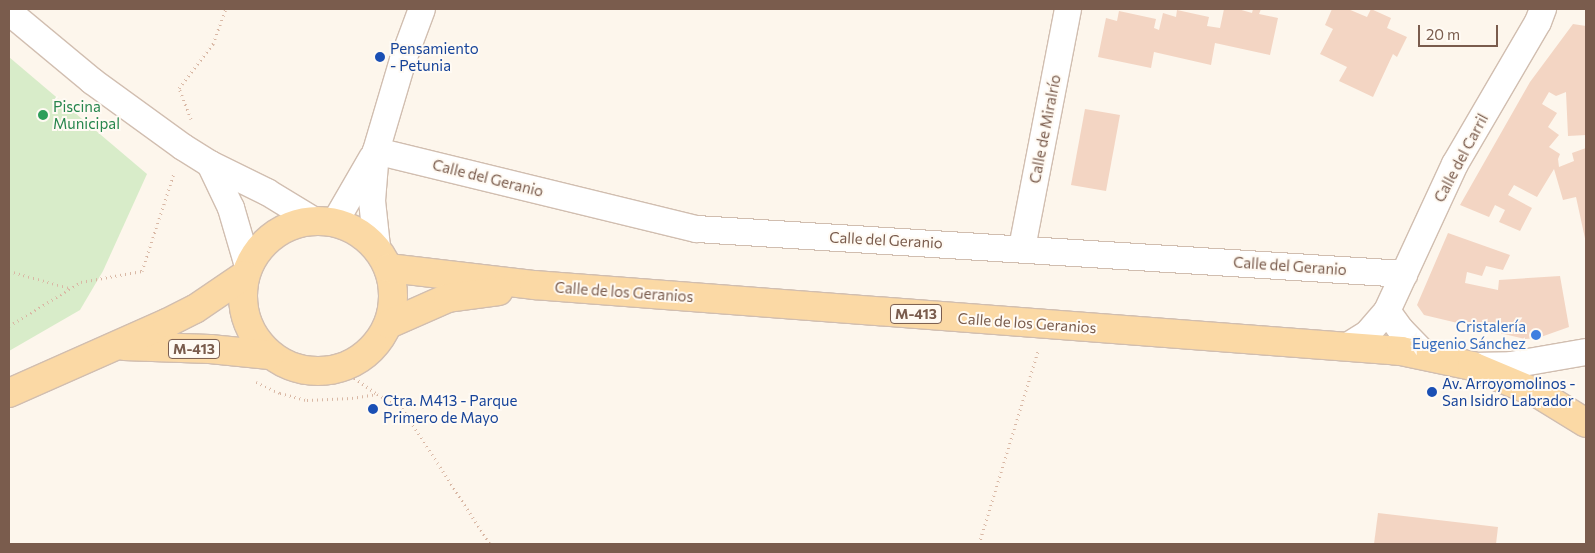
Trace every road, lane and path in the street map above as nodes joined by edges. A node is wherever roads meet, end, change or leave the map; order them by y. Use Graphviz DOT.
graph roads {
  1 [pos="226,9"];
  2 [pos="422,9"];
  3 [pos="1068,9"];
  4 [pos="1543,9"];
  5 [pos="9,12"];
  6 [pos="182,148"];
  7 [pos="376,151"];
  8 [pos="210,164"];
  9 [pos="324,221"];
  10 [pos="1022,248"];
  11 [pos="383,258"];
  12 [pos="246,270"];
  13 [pos="9,271"];
  14 [pos="1405,274"];
  15 [pos="534,286"];
  16 [pos="69,289"];
  17 [pos="1387,311"];
  18 [pos="389,324"];
  19 [pos="1046,324"];
  20 [pos="9,326"];
  21 [pos="118,346"];
  22 [pos="1346,347"];
  23 [pos="1586,352"];
  24 [pos="1414,353"];
  25 [pos="270,355"];
  26 [pos="1472,366"];
  27 [pos="342,369"];
  28 [pos="254,382"];
  29 [pos="9,393"];
  30 [pos="377,394"];
  31 [pos="1586,423"];
  32 [pos="490,544"];
  33 [pos="979,544"];
  1 -- 6 [label="path"];
  2 -- 7 [label="street"];
  3 -- 10 [label="street, Calle de Miralrío"];
  4 -- 14 [label="street, Calle del Carril"];
  5 -- 6 [label="street"];
  6 -- 8 [label="street"];
  6 -- 16 [label="path"];
  7 -- 9 [label="street"];
  7 -- 10 [label="street, Calle del Geranio"];
  7 -- 11 [label="street"];
  8 -- 9 [label="street"];
  8 -- 12 [label="street"];
  9 -- 11 [label="main road"];
  9 -- 12 [label="main road, M-413"];
  10 -- 14 [label="street, Calle del Geranio"];
  11 -- 15 [label="main road, M-413"];
  11 -- 18 [label="main road, M-413"];
  12 -- 21 [label="main road, M-413"];
  12 -- 25 [label="main road, M-413"];
  13 -- 16 [label="path"];
  14 -- 17 [label="street, Calle del Carril"];
  15 -- 18 [label="main road, M-413"];
  15 -- 19 [label="main road, Calle de los Geranios / M-413"];
  16 -- 20 [label="path"];
  17 -- 22 [label="street, Calle del Carril"];
  17 -- 24 [label="street"];
  18 -- 27 [label="main road, M-413"];
  19 -- 22 [label="main road, Calle de los Geranios / M-413"];
  19 -- 33 [label="path"];
  21 -- 25 [label="main road, M-413"];
  21 -- 29 [label="main road, M-413"];
  22 -- 24 [label="main road, Calle de los Geranios / M-413"];
  23 -- 26 [label="street"];
  24 -- 26 [label="main road, M-413"];
  25 -- 27 [label="main road, M-413"];
  26 -- 31 [label="main road, M-413"];
  27 -- 30 [label="path"];
  28 -- 30 [label="path"];
  30 -- 32 [label="path"];
}
